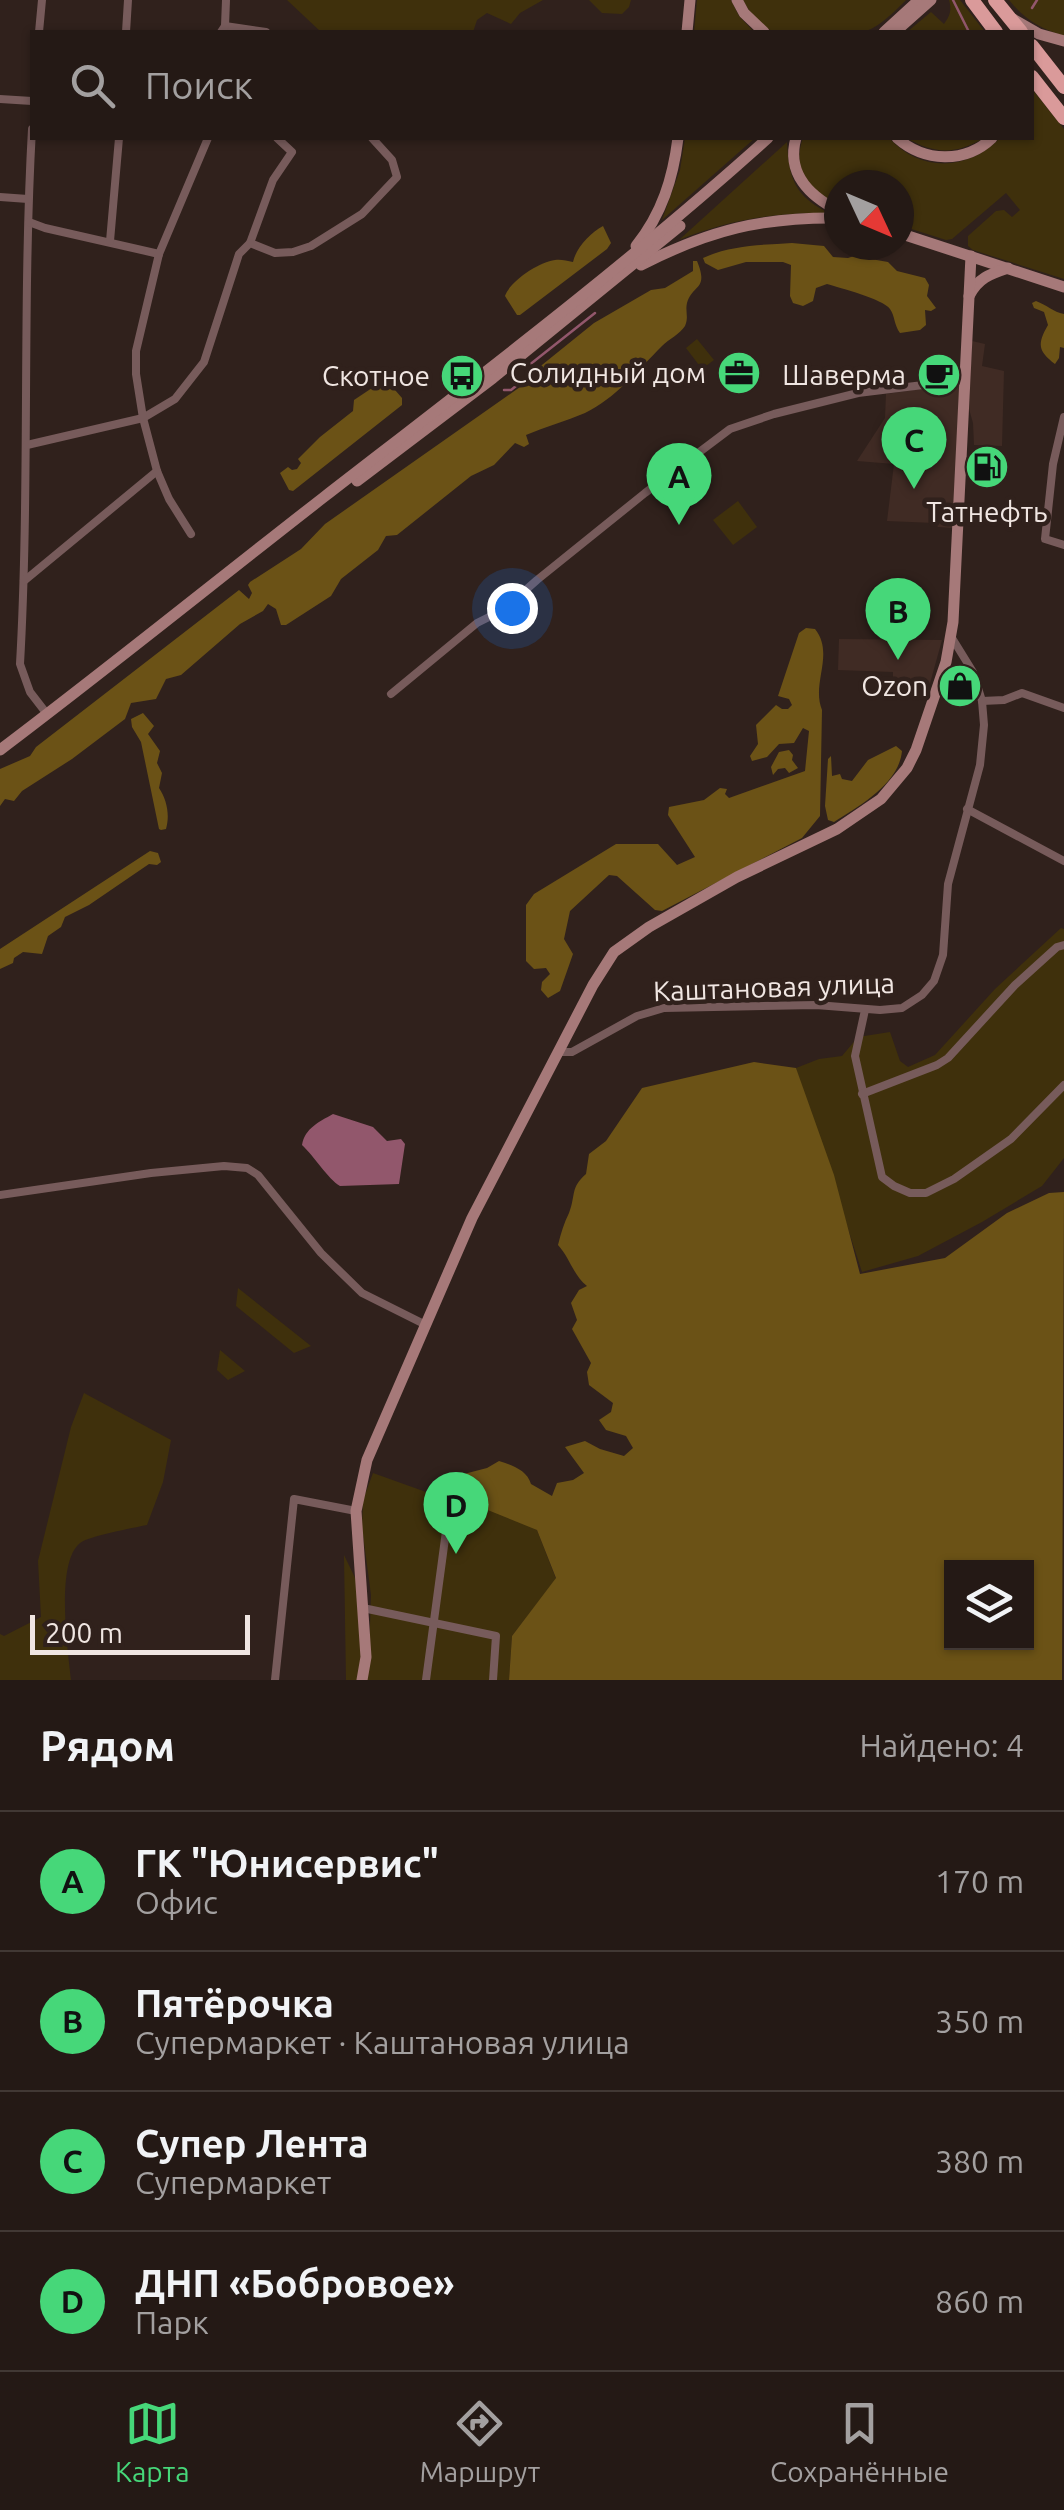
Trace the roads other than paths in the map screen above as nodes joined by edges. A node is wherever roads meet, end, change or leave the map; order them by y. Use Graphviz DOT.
graph roads {
  1 [pos="42,0"];
  2 [pos="128,0"];
  3 [pos="226,0"];
  4 [pos="690,0"];
  5 [pos="737,0"];
  6 [pos="972,0"];
  7 [pos="995,0"];
  8 [pos="926,2"];
  9 [pos="1008,16"];
  10 [pos="906,18"];
  11 [pos="223,29"];
  12 [pos="39,30"];
  13 [pos="126,30"];
  14 [pos="687,30"];
  15 [pos="762,30"];
  16 [pos="884,30"];
  17 [pos="898,30"];
  18 [pos="994,30"];
  19 [pos="1019,30"];
  20 [pos="1031,30"];
  21 [pos="1034,32"];
  22 [pos="1064,41"];
  23 [pos="1034,49"];
  24 [pos="1034,80"];
  25 [pos="1064,87"];
  26 [pos="0,99"];
  27 [pos="30,101"];
  28 [pos="1064,118"];
  29 [pos="31,140"];
  30 [pos="119,140"];
  31 [pos="207,140"];
  32 [pos="279,140"];
  33 [pos="374,140"];
  34 [pos="678,140"];
  35 [pos="766,140"];
  36 [pos="777,140"];
  37 [pos="795,140"];
  38 [pos="900,140"];
  39 [pos="989,140"];
  40 [pos="0,197"];
  41 [pos="28,199"];
  42 [pos="824,203"];
  43 [pos="824,218"];
  44 [pos="29,222"];
  45 [pos="914,238"];
  46 [pos="110,242"];
  47 [pos="250,242"];
  48 [pos="949,250"];
  49 [pos="159,254"];
  50 [pos="970,256"];
  51 [pos="1008,268"];
  52 [pos="620,272"];
  53 [pos="968,282"];
  54 [pos="1064,287"];
  55 [pos="968,299"];
  56 [pos="964,380"];
  57 [pos="1064,416"];
  58 [pos="143,418"];
  59 [pos="27,445"];
  60 [pos="157,471"];
  61 [pos="192,534"];
  62 [pos="1064,545"];
  63 [pos="24,581"];
  64 [pos="952,638"];
  65 [pos="392,694"];
  66 [pos="982,701"];
  67 [pos="1064,708"];
  68 [pos="48,714"];
  69 [pos="0,750"];
  70 [pos="967,809"];
  71 [pos="1064,861"];
  72 [pos="1064,945"];
  73 [pos="865,1010"];
  74 [pos="559,1052"];
  75 [pos="1064,1085"];
  76 [pos="862,1094"];
  77 [pos="0,1196"];
  78 [pos="426,1325"];
  79 [pos="451,1494"];
  80 [pos="356,1511"];
  81 [pos="363,1608"];
  82 [pos="433,1624"];
  83 [pos="275,1680"];
  84 [pos="362,1680"];
  85 [pos="426,1680"];
  86 [pos="493,1680"];
  1 -- 12 [label="street"];
  2 -- 13 [label="street"];
  3 -- 11 [label="street"];
  4 -- 14 [label="main road"];
  5 -- 15 [label="main road"];
  6 -- 18 [label="highway"];
  7 -- 9 [label="highway"];
  8 -- 10 [label="main road"];
  9 -- 19 [label="highway"];
  9 -- 20 [label="main road"];
  10 -- 16 [label="main road"];
  10 -- 17 [label="main road"];
  21 -- 22 [label="main road"];
  23 -- 25 [label="highway"];
  24 -- 28 [label="highway"];
  26 -- 27 [label="street"];
  29 -- 41 [label="street"];
  30 -- 46 [label="street"];
  31 -- 49 [label="street"];
  32 -- 47 [label="street"];
  33 -- 47 [label="street"];
  34 -- 52 [label="main road"];
  35 -- 52 [label="main road"];
  36 -- 52 [label="main road"];
  37 -- 42 [label="main road"];
  38 -- 39 [label="main road"];
  40 -- 41 [label="street"];
  41 -- 44 [label="street"];
  43 -- 52 [label="main road"];
  44 -- 46 [label="street"];
  44 -- 59 [label="street"];
  45 -- 48 [label="main road"];
  46 -- 49 [label="street"];
  47 -- 58 [label="street"];
  48 -- 50 [label="main road"];
  48 -- 53 [label="main road"];
  49 -- 58 [label="street"];
  50 -- 51 [label="main road"];
  50 -- 53 [label="main road"];
  51 -- 54 [label="main road"];
  51 -- 55 [label="main road"];
  52 -- 68 [label="main road"];
  53 -- 55 [label="main road"];
  55 -- 56 [label="main road"];
  56 -- 64 [label="main road"];
  56 -- 65 [label="street"];
  57 -- 62 [label="street"];
  58 -- 59 [label="street"];
  58 -- 60 [label="street"];
  59 -- 63 [label="street"];
  60 -- 61 [label="street"];
  60 -- 63 [label="street"];
  63 -- 68 [label="street"];
  64 -- 66 [label="street, Каштановая улица"];
  64 -- 74 [label="main road"];
  66 -- 67 [label="street"];
  66 -- 70 [label="street, Каштановая улица"];
  68 -- 69 [label="main road"];
  70 -- 71 [label="street"];
  70 -- 73 [label="street, Каштановая улица"];
  72 -- 76 [label="street"];
  73 -- 74 [label="street, Каштановая улица"];
  73 -- 76 [label="street"];
  74 -- 78 [label="main road"];
  75 -- 76 [label="street"];
  77 -- 78 [label="street"];
  78 -- 80 [label="main road"];
  79 -- 82 [label="street"];
  80 -- 81 [label="main road"];
  80 -- 83 [label="street"];
  81 -- 82 [label="street"];
  81 -- 84 [label="main road"];
  82 -- 85 [label="street"];
  82 -- 86 [label="street"];
}
